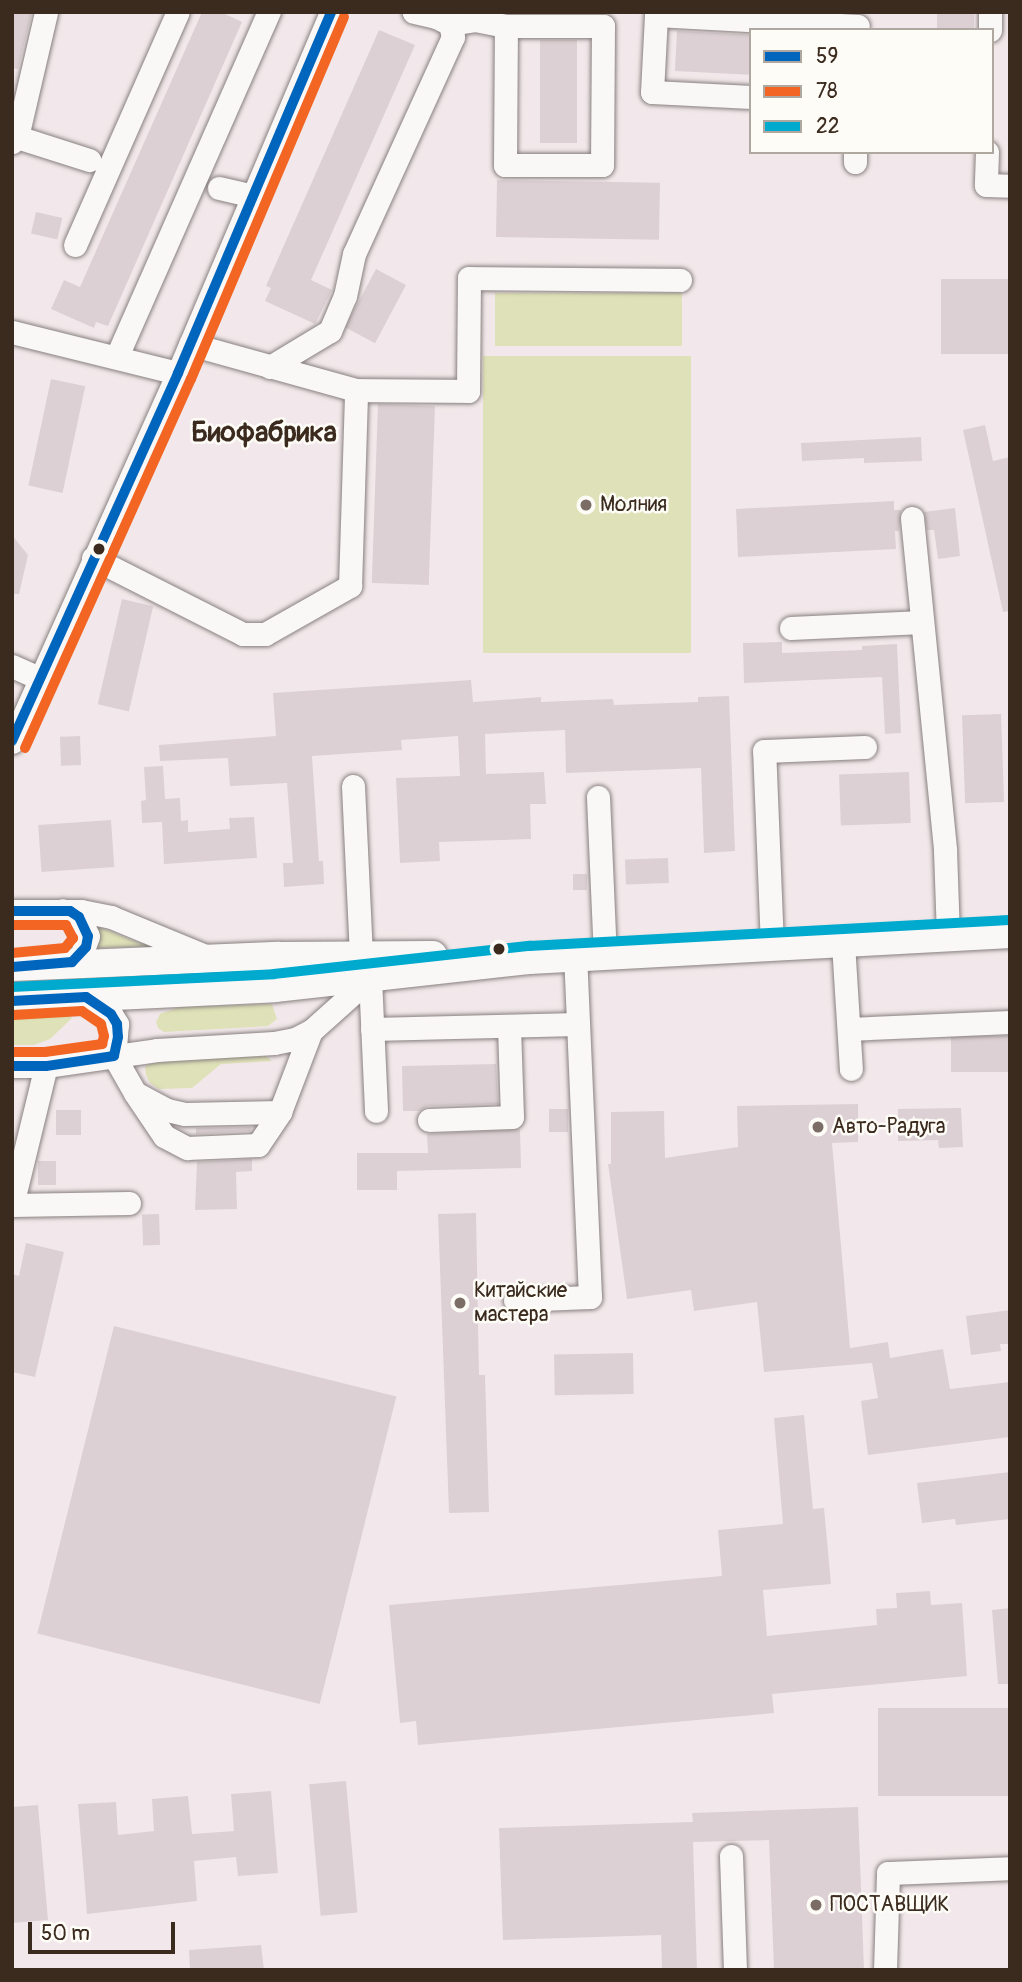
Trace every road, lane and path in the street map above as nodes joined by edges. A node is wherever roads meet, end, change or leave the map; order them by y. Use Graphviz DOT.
graph roads {
  1 [pos="46,12"];
  2 [pos="178,12"];
  3 [pos="269,12"];
  4 [pos="331,12"];
  5 [pos="414,12"];
  6 [pos="858,23"];
  7 [pos="450,24"];
  8 [pos="506,26"];
  9 [pos="749,97"];
  10 [pos="15,140"];
  11 [pos="987,154"];
  12 [pos="89,160"];
  13 [pos="1010,186"];
  14 [pos="219,188"];
  15 [pos="253,196"];
  16 [pos="75,245"];
  17 [pos="680,280"];
  18 [pos="12,332"];
  19 [pos="190,344"];
  20 [pos="117,356"];
  21 [pos="270,367"];
  22 [pos="178,373"];
  23 [pos="356,390"];
  24 [pos="912,518"];
  25 [pos="93,558"];
  26 [pos="922,622"];
  27 [pos="791,628"];
  28 [pos="12,666"];
  29 [pos="39,678"];
  30 [pos="12,742"];
  31 [pos="865,747"];
  32 [pos="353,786"];
  33 [pos="598,797"];
  34 [pos="59,910"];
  35 [pos="12,911"];
  36 [pos="1010,934"];
  37 [pos="948,937"];
  38 [pos="843,943"];
  39 [pos="772,946"];
  40 [pos="605,955"];
  41 [pos="575,957"];
  42 [pos="210,959"];
  43 [pos="62,964"];
  44 [pos="12,967"];
  45 [pos="366,967"];
  46 [pos="86,997"];
  47 [pos="12,1001"];
  48 [pos="1010,1022"];
  49 [pos="578,1024"];
  50 [pos="509,1026"];
  51 [pos="372,1029"];
  52 [pos="849,1029"];
  53 [pos="311,1031"];
  54 [pos="114,1056"];
  55 [pos="12,1066"];
  56 [pos="46,1066"];
  57 [pos="851,1069"];
  58 [pos="135,1093"];
  59 [pos="376,1111"];
  60 [pos="280,1112"];
  61 [pos="429,1120"];
  62 [pos="129,1203"];
  63 [pos="12,1205"];
  64 [pos="515,1300"];
  65 [pos="731,1856"];
  66 [pos="1010,1868"];
  67 [pos="735,1970"];
  68 [pos="885,1970"];
  1 -- 10 [label="street"];
  2 -- 16 [label="street"];
  3 -- 20 [label="street"];
  4 -- 15 [label="street"];
  5 -- 7 [label="street"];
  6 -- 9 [label="street"];
  7 -- 8 [label="street"];
  7 -- 21 [label="street"];
  8 -- 8 [label="street"];
  10 -- 12 [label="street"];
  11 -- 13 [label="street"];
  14 -- 15 [label="street"];
  15 -- 19 [label="street"];
  17 -- 23 [label="street"];
  18 -- 20 [label="street"];
  19 -- 21 [label="street"];
  19 -- 22 [label="street"];
  20 -- 22 [label="street"];
  21 -- 23 [label="street"];
  22 -- 25 [label="street"];
  23 -- 25 [label="street"];
  24 -- 26 [label="street"];
  25 -- 29 [label="street"];
  26 -- 27 [label="street"];
  26 -- 37 [label="street"];
  28 -- 29 [label="street"];
  29 -- 30 [label="street"];
  31 -- 39 [label="street"];
  32 -- 45 [label="street"];
  33 -- 40 [label="street"];
  34 -- 35 [label="street"];
  34 -- 42 [label="street"];
  34 -- 43 [label="street"];
  36 -- 37 [label="main road"];
  37 -- 38 [label="main road"];
  38 -- 39 [label="main road"];
  38 -- 52 [label="street"];
  39 -- 40 [label="main road"];
  40 -- 41 [label="main road"];
  41 -- 45 [label="main road"];
  41 -- 49 [label="street"];
  42 -- 43 [label="main road"];
  42 -- 45 [label="main road"];
  43 -- 44 [label="main road"];
  45 -- 46 [label="main road"];
  45 -- 51 [label="street"];
  45 -- 53 [label="street"];
  46 -- 47 [label="main road"];
  46 -- 54 [label="street"];
  48 -- 52 [label="street"];
  49 -- 50 [label="street"];
  49 -- 64 [label="street"];
  50 -- 51 [label="street"];
  50 -- 61 [label="street"];
  51 -- 59 [label="street"];
  52 -- 57 [label="street"];
  53 -- 54 [label="street"];
  53 -- 60 [label="street"];
  54 -- 56 [label="street"];
  54 -- 58 [label="street"];
  55 -- 56 [label="street"];
  56 -- 63 [label="street"];
  58 -- 60 [label="street"];
  58 -- 60 [label="street"];
  62 -- 63 [label="street"];
  65 -- 67 [label="street"];
  66 -- 68 [label="street"];
}
